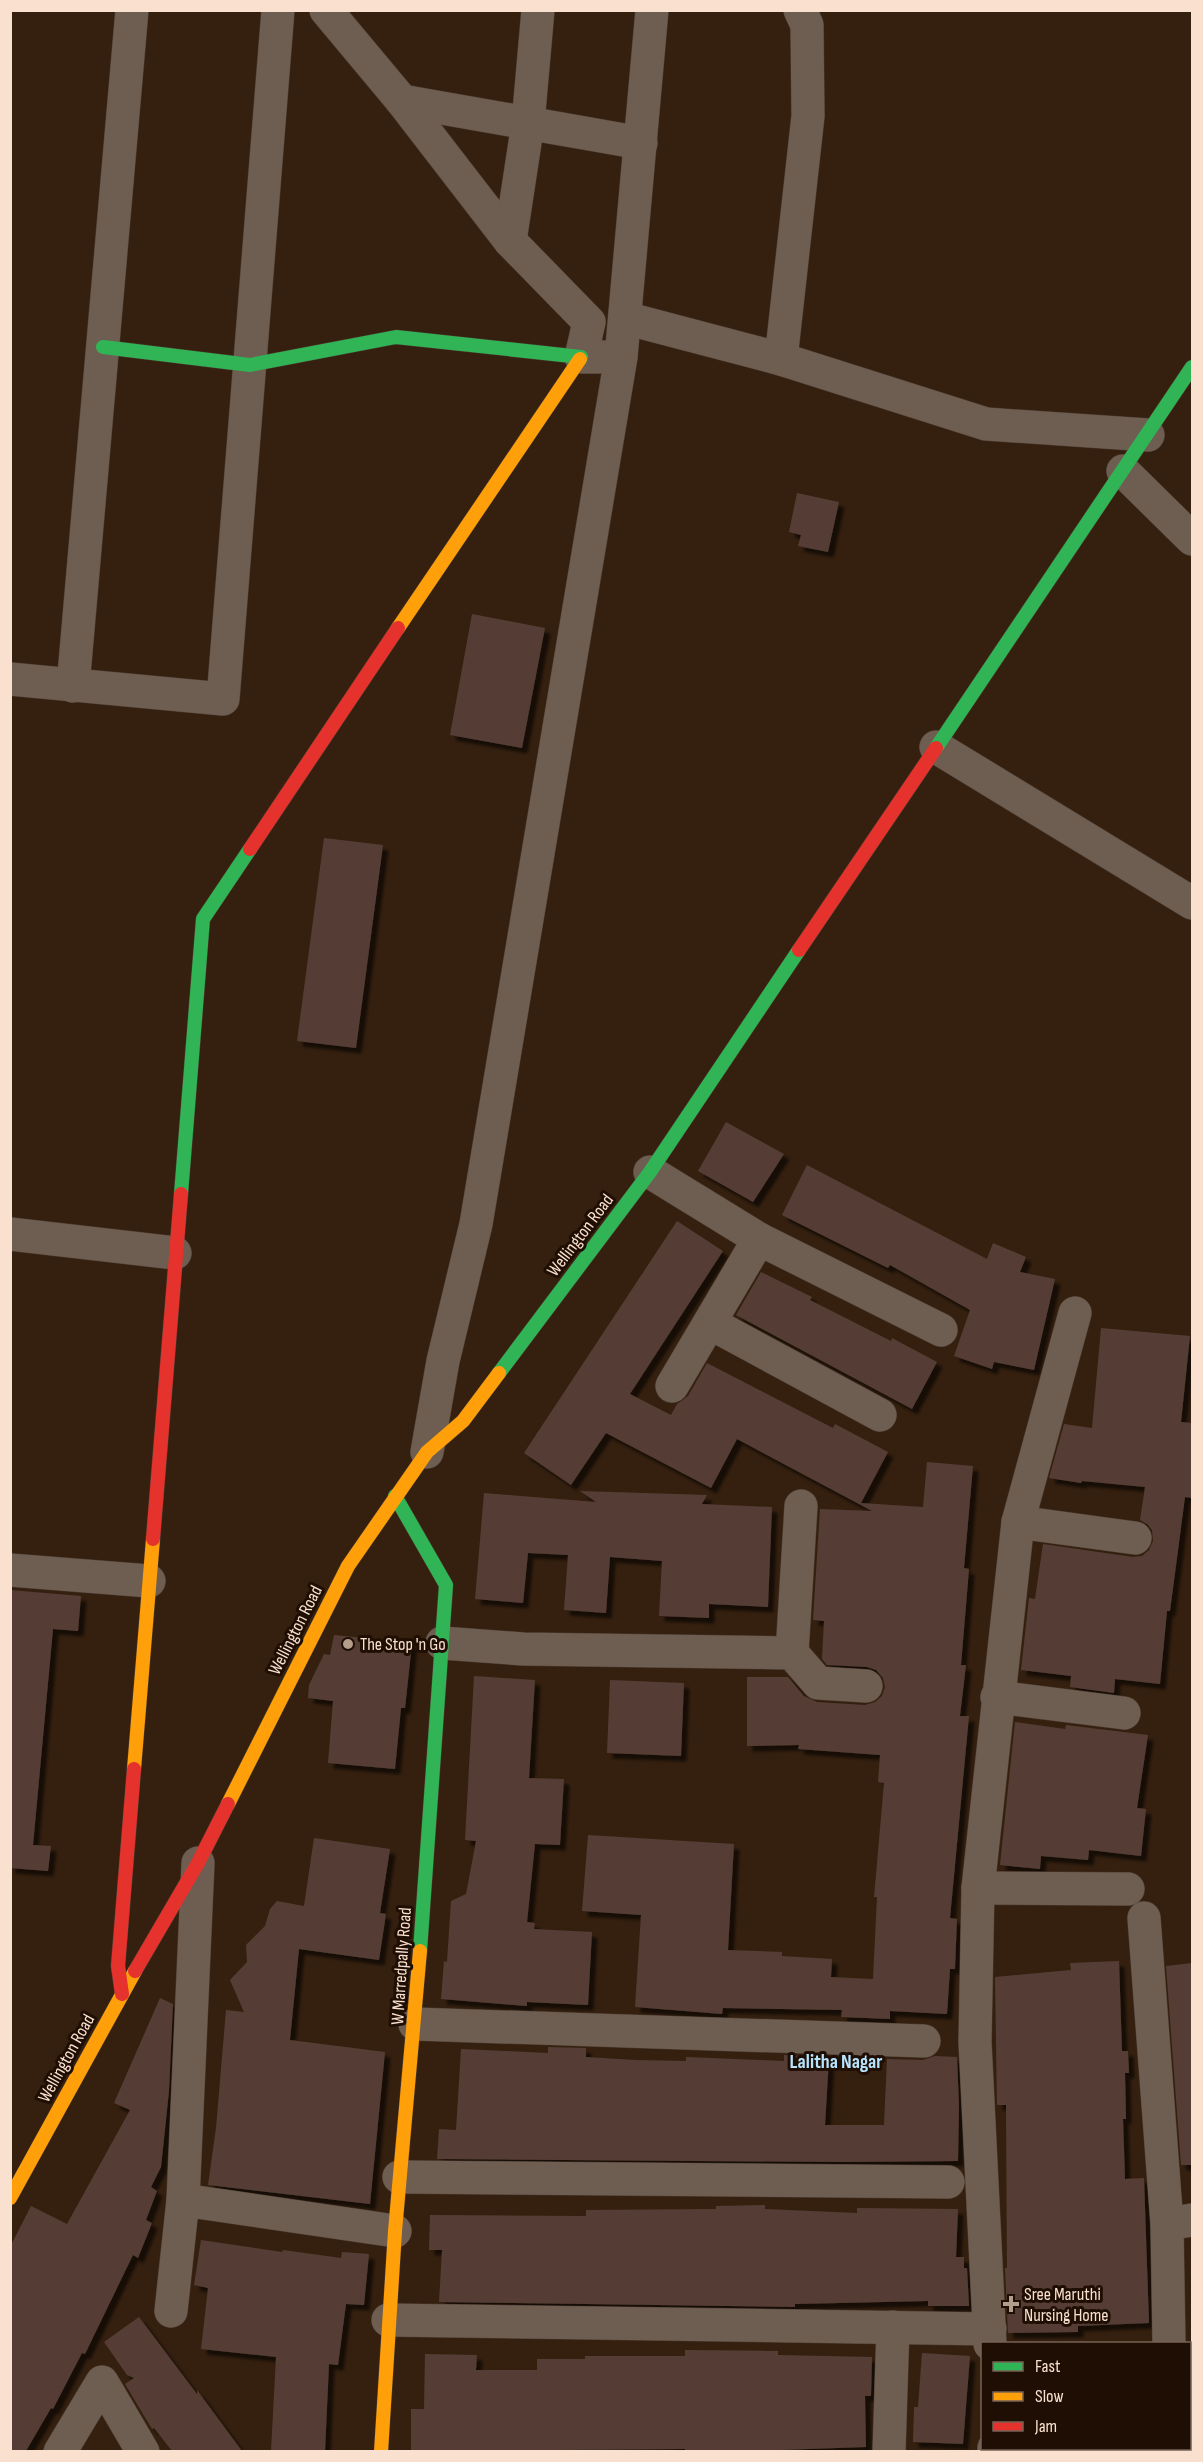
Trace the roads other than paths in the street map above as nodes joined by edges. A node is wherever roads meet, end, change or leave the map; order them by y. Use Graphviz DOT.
graph roads {
  1 [pos="132,10"];
  2 [pos="278,10"];
  3 [pos="326,10"];
  4 [pos="538,10"];
  5 [pos="652,10"];
  6 [pos="800,10"];
  7 [pos="402,101"];
  8 [pos="528,123"];
  9 [pos="641,143"];
  10 [pos="510,241"];
  11 [pos="624,318"];
  12 [pos="103,347"];
  13 [pos="581,357"];
  14 [pos="621,357"];
  15 [pos="781,359"];
  16 [pos="250,365"];
  17 [pos="1192,367"];
  18 [pos="1148,435"];
  19 [pos="1123,471"];
  20 [pos="1192,539"];
  21 [pos="10,679"];
  22 [pos="73,686"];
  23 [pos="936,747"];
  24 [pos="1192,903"];
  25 [pos="650,1172"];
  26 [pos="10,1233"];
  27 [pos="759,1239"];
  28 [pos="175,1253"];
  29 [pos="1075,1313"];
  30 [pos="710,1323"];
  31 [pos="941,1330"];
  32 [pos="672,1386"];
  33 [pos="880,1415"];
  34 [pos="427,1452"];
  35 [pos="395,1496"];
  36 [pos="801,1506"];
  37 [pos="1018,1522"];
  38 [pos="1135,1538"];
  39 [pos="10,1570"];
  40 [pos="149,1581"];
  41 [pos="442,1643"];
  42 [pos="792,1653"];
  43 [pos="866,1686"];
  44 [pos="998,1697"];
  45 [pos="1124,1713"];
  46 [pos="198,1863"];
  47 [pos="978,1888"];
  48 [pos="1128,1889"];
  49 [pos="1144,1918"];
  50 [pos="122,1994"];
  51 [pos="415,2024"];
  52 [pos="924,2041"];
  53 [pos="19,2157"];
  54 [pos="399,2177"];
  55 [pos="948,2182"];
  56 [pos="10,2198"];
  57 [pos="183,2200"];
  58 [pos="1180,2222"];
  59 [pos="395,2231"];
  60 [pos="171,2310"];
  61 [pos="388,2320"];
  62 [pos="893,2327"];
  63 [pos="990,2336"];
  64 [pos="1169,2342"];
  65 [pos="60,2451"];
  66 [pos="144,2451"];
  67 [pos="381,2451"];
  68 [pos="889,2451"];
  1 -- 12 [label="street"];
  2 -- 16 [label="street"];
  3 -- 7 [label="street"];
  4 -- 8 [label="street"];
  5 -- 9 [label="street"];
  6 -- 15 [label="street"];
  7 -- 8 [label="street"];
  7 -- 10 [label="street"];
  8 -- 9 [label="street"];
  8 -- 10 [label="street"];
  9 -- 11 [label="street"];
  10 -- 13 [label="street"];
  11 -- 14 [label="street"];
  11 -- 15 [label="street"];
  12 -- 16 [label="main road"];
  12 -- 22 [label="street"];
  13 -- 14 [label="street"];
  13 -- 16 [label="main road"];
  13 -- 28 [label="main road"];
  14 -- 34 [label="street"];
  15 -- 18 [label="street"];
  16 -- 22 [label="street"];
  17 -- 18 [label="main road, Wellington Road"];
  18 -- 19 [label="main road, Wellington Road"];
  19 -- 20 [label="street"];
  19 -- 23 [label="main road, Wellington Road"];
  21 -- 22 [label="street"];
  23 -- 24 [label="street"];
  23 -- 25 [label="main road, Wellington Road"];
  25 -- 27 [label="street"];
  25 -- 34 [label="main road, Wellington Road"];
  26 -- 28 [label="street"];
  27 -- 30 [label="street"];
  27 -- 31 [label="street"];
  28 -- 40 [label="main road"];
  29 -- 37 [label="street"];
  30 -- 32 [label="street"];
  30 -- 33 [label="street"];
  34 -- 35 [label="main road, Wellington Road"];
  35 -- 41 [label="main road, W Marredpally Road"];
  35 -- 46 [label="main road, Wellington Road"];
  36 -- 42 [label="street"];
  37 -- 38 [label="street"];
  37 -- 44 [label="street"];
  39 -- 40 [label="street"];
  40 -- 50 [label="main road"];
  41 -- 42 [label="street"];
  41 -- 51 [label="main road, W Marredpally Road"];
  42 -- 43 [label="street"];
  44 -- 45 [label="street"];
  44 -- 47 [label="street"];
  46 -- 50 [label="main road, Wellington Road"];
  46 -- 57 [label="street"];
  47 -- 48 [label="street"];
  47 -- 63 [label="street"];
  49 -- 58 [label="street"];
  50 -- 53 [label="main road, Wellington Road"];
  51 -- 52 [label="street"];
  51 -- 54 [label="main road, W Marredpally Road"];
  53 -- 56 [label="main road, Wellington Road"];
  54 -- 55 [label="street"];
  54 -- 59 [label="main road, W Marredpally Road"];
  57 -- 59 [label="street"];
  57 -- 60 [label="street"];
  58 -- 64 [label="street"];
  59 -- 61 [label="main road, W Marredpally Road"];
  61 -- 62 [label="street"];
  61 -- 67 [label="main road, W Marredpally Road"];
  62 -- 63 [label="street"];
  62 -- 68 [label="street"];
  65 -- 66 [label="street"];
}
